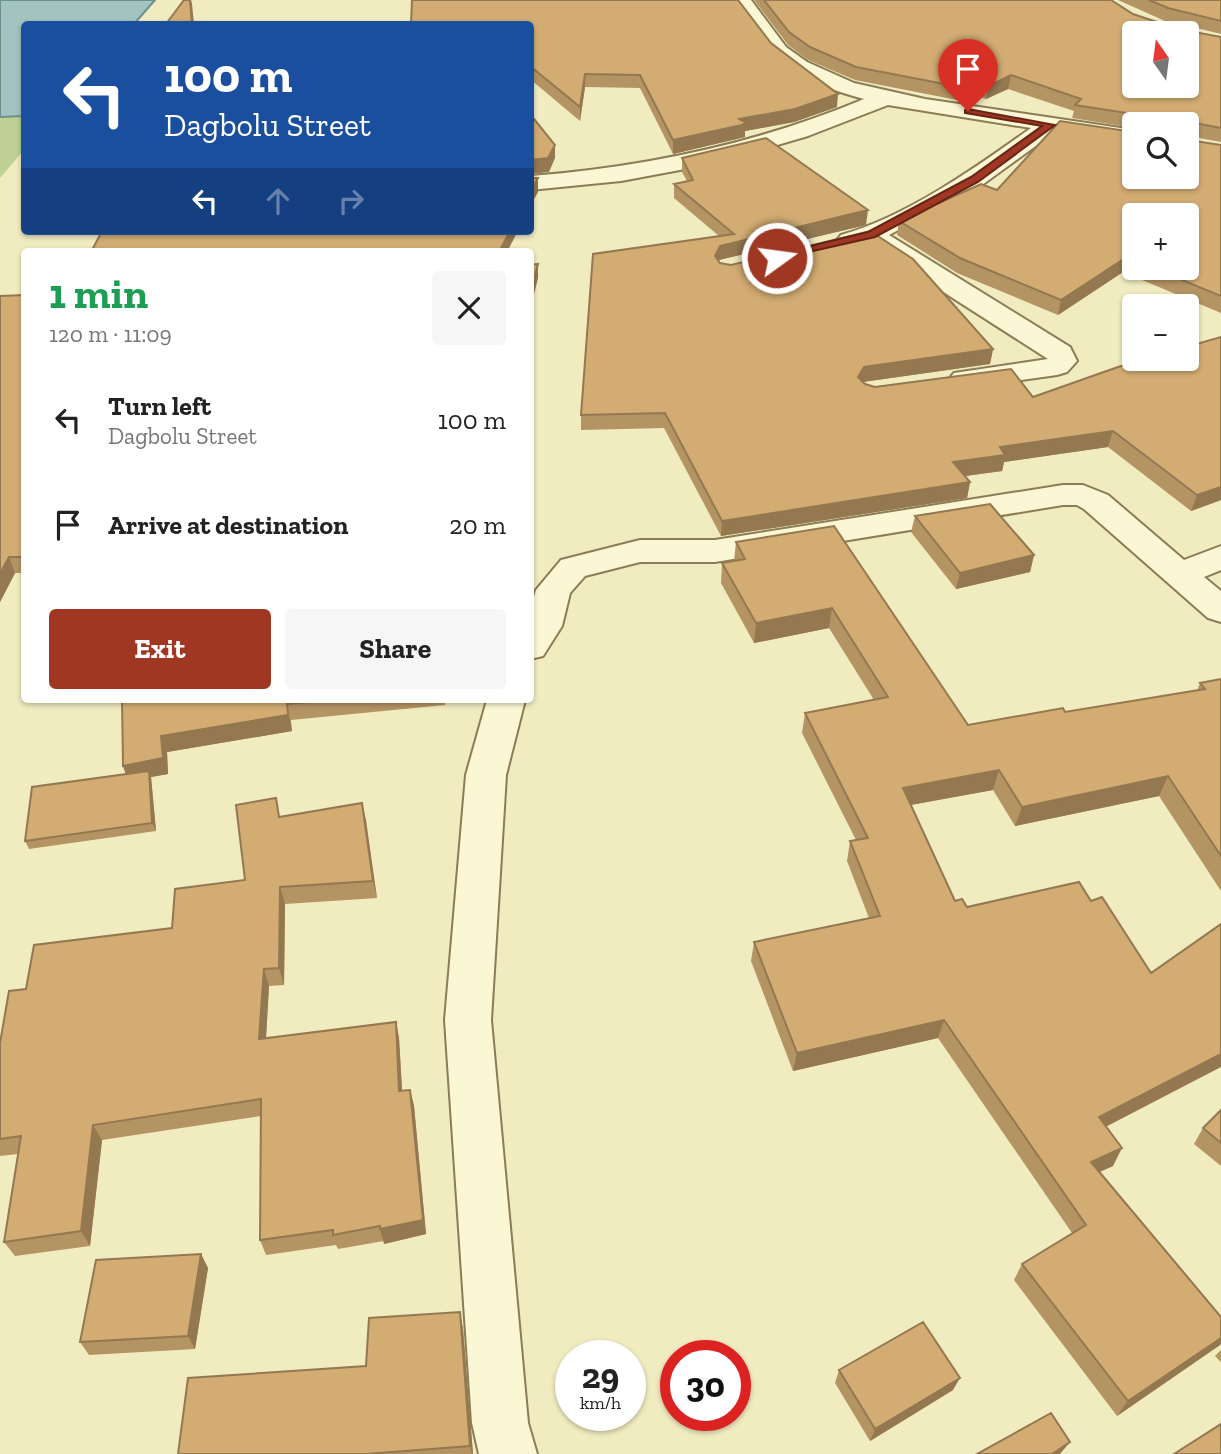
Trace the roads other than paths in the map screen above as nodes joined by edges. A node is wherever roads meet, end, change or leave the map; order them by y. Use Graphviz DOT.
graph roads {
  1 [pos="741,0"];
  2 [pos="886,98"];
  3 [pos="1050,125"];
  4 [pos="1122,135"];
  5 [pos="534,183"];
  6 [pos="872,234"];
  7 [pos="833,244"];
  8 [pos="939,382"];
  9 [pos="1221,556"];
  10 [pos="1180,574"];
  11 [pos="1221,610"];
  12 [pos="534,641"];
  13 [pos="505,703"];
  14 [pos="508,1454"];
  1 -- 2 [label="street"];
  2 -- 3 [label="street"];
  2 -- 5 [label="street"];
  3 -- 4 [label="street"];
  3 -- 6 [label="street"];
  6 -- 7 [label="street"];
  6 -- 8 [label="street"];
  9 -- 10 [label="street"];
  10 -- 11 [label="street"];
  10 -- 12 [label="street"];
  13 -- 14 [label="street"];
}
